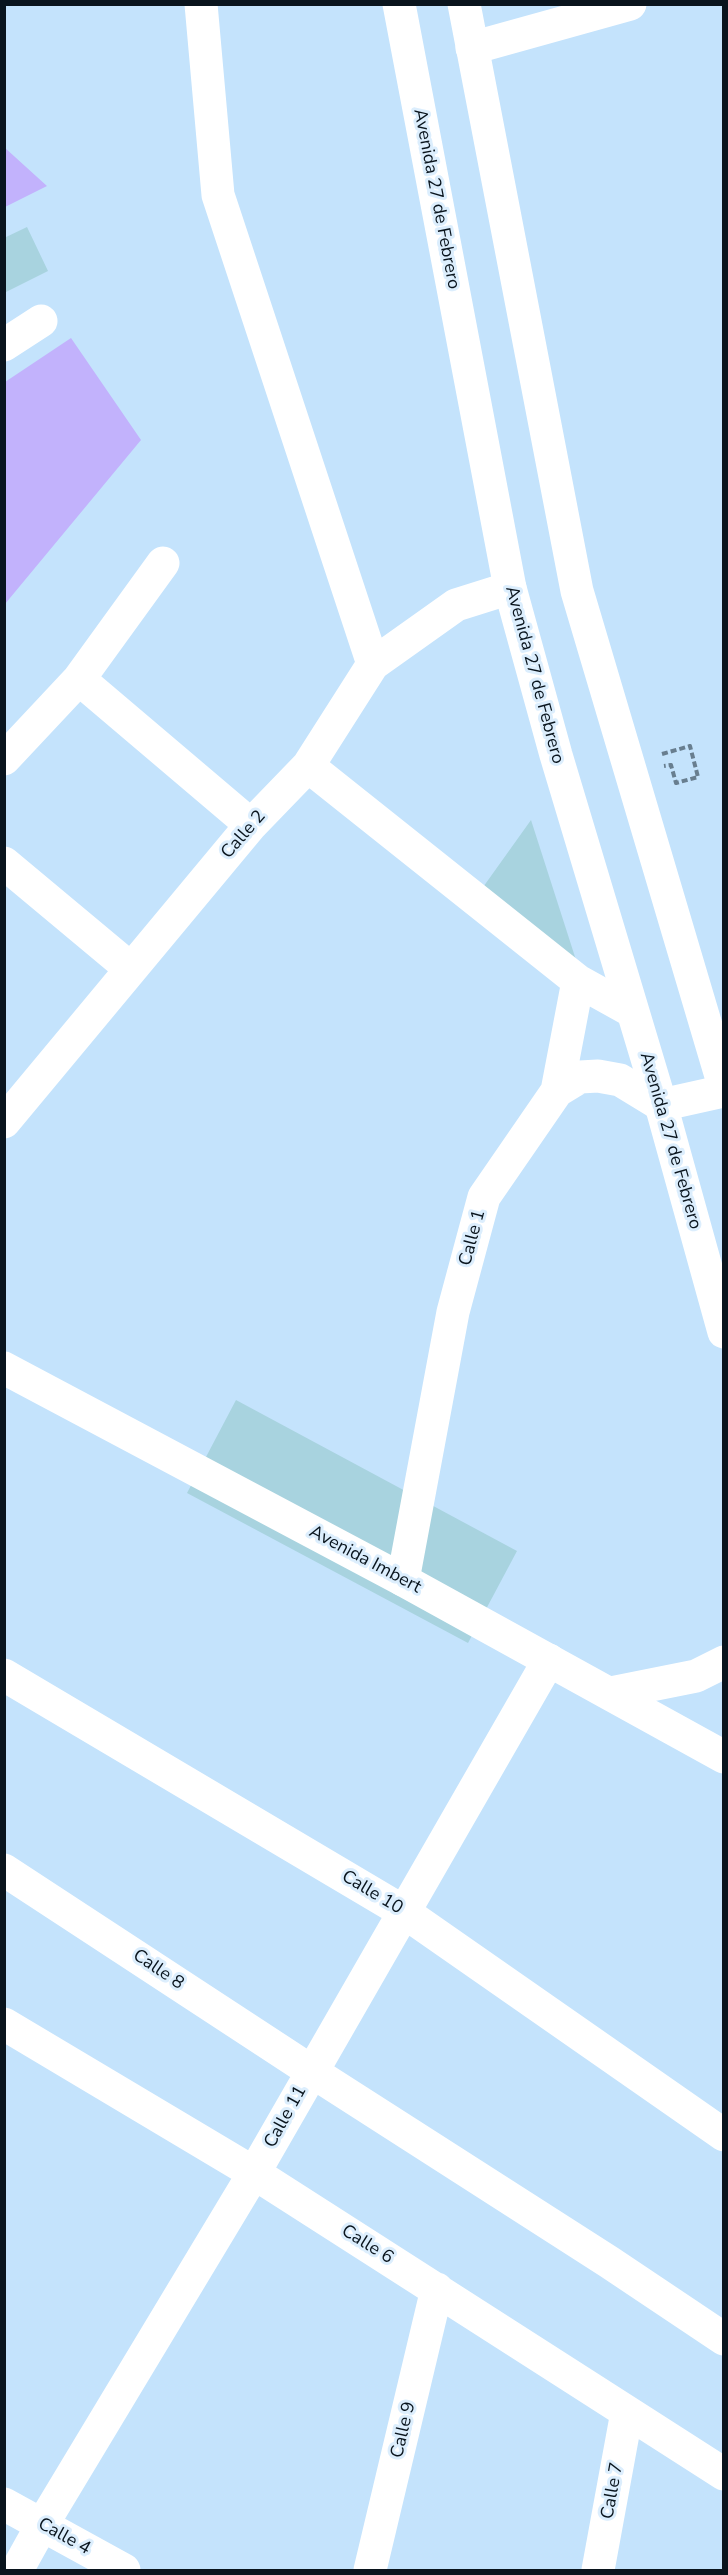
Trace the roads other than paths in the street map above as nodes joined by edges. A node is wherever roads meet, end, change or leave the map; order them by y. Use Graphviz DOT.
graph roads {
  1 [pos="201,4"];
  2 [pos="399,4"];
  3 [pos="464,4"];
  4 [pos="630,4"];
  5 [pos="472,48"];
  6 [pos="41,321"];
  7 [pos="4,345"];
  8 [pos="163,563"];
  9 [pos="510,588"];
  10 [pos="373,664"];
  11 [pos="80,679"];
  12 [pos="4,759"];
  13 [pos="308,766"];
  14 [pos="251,825"];
  15 [pos="4,863"];
  16 [pos="130,969"];
  17 [pos="578,981"];
  18 [pos="632,1011"];
  19 [pos="723,1086"];
  20 [pos="557,1091"];
  21 [pos="723,1091"];
  22 [pos="661,1105"];
  23 [pos="4,1122"];
  24 [pos="723,1332"];
  25 [pos="4,1368"];
  26 [pos="403,1580"];
  27 [pos="549,1660"];
  28 [pos="723,1662"];
  29 [pos="4,1675"];
  30 [pos="611,1693"];
  31 [pos="723,1757"];
  32 [pos="4,1870"];
  33 [pos="404,1912"];
  34 [pos="6,2030"];
  35 [pos="311,2071"];
  36 [pos="723,2135"];
  37 [pos="254,2173"];
  38 [pos="437,2289"];
  39 [pos="723,2339"];
  40 [pos="627,2412"];
  41 [pos="723,2474"];
  42 [pos="4,2504"];
  43 [pos="42,2525"];
  44 [pos="16,2571"];
  45 [pos="124,2571"];
  46 [pos="370,2571"];
  47 [pos="598,2571"];
  1 -- 10 [label="street"];
  2 -- 9 [label="street, Avenida 27 de Febrero"];
  3 -- 5 [label="street"];
  4 -- 5 [label="street"];
  5 -- 19 [label="street"];
  6 -- 7 [label="street"];
  8 -- 11 [label="street"];
  9 -- 10 [label="street, Calle 2"];
  9 -- 18 [label="street, Avenida 27 de Febrero"];
  10 -- 13 [label="street, Calle 2"];
  11 -- 12 [label="street"];
  11 -- 14 [label="street"];
  13 -- 14 [label="street, Calle 2"];
  13 -- 17 [label="street"];
  14 -- 16 [label="street, Calle 2"];
  15 -- 16 [label="street"];
  16 -- 23 [label="street, Calle 2"];
  17 -- 18 [label="street"];
  17 -- 20 [label="street"];
  18 -- 22 [label="street, Avenida 27 de Febrero"];
  20 -- 22 [label="street, Calle 1"];
  20 -- 26 [label="street, Calle 1"];
  21 -- 22 [label="street"];
  22 -- 24 [label="street, Avenida 27 de Febrero"];
  25 -- 26 [label="street, Avenida Imbert"];
  26 -- 27 [label="street, Avenida Imbert"];
  27 -- 30 [label="street, Avenida Imbert"];
  27 -- 33 [label="street, Calle 11"];
  28 -- 30 [label="street"];
  29 -- 33 [label="street, Calle 10"];
  30 -- 31 [label="street, Avenida Imbert"];
  32 -- 35 [label="street, Calle 8"];
  33 -- 35 [label="street, Calle 11"];
  33 -- 36 [label="street, Calle 10"];
  34 -- 37 [label="street, Calle 6"];
  35 -- 37 [label="street, Calle 11"];
  35 -- 39 [label="street, Calle 8"];
  37 -- 38 [label="street, Calle 6"];
  37 -- 43 [label="street, Calle 11"];
  38 -- 40 [label="street, Calle 6"];
  38 -- 46 [label="street, Calle 9"];
  40 -- 41 [label="street, Calle 6"];
  40 -- 47 [label="street, Calle 7"];
  42 -- 43 [label="street, Calle 4"];
  43 -- 44 [label="street, Calle 11"];
  43 -- 45 [label="street, Calle 4"];
}
